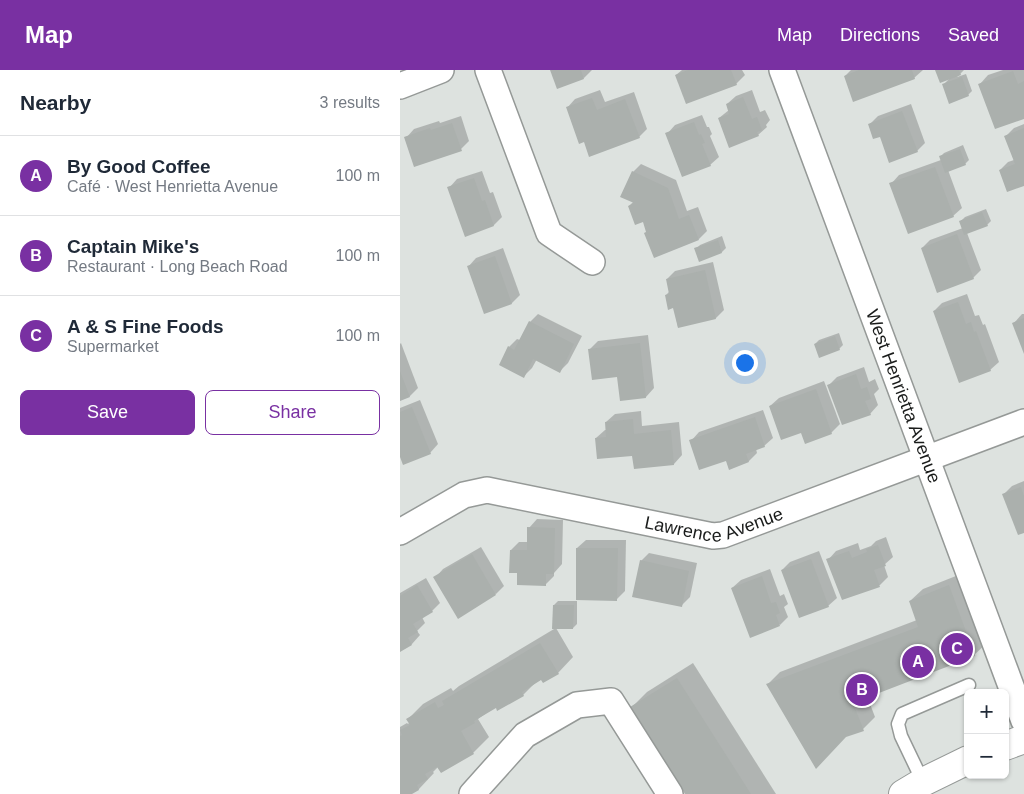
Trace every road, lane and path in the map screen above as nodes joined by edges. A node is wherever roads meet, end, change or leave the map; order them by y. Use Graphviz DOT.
graph roads {
  1 [pos="441,70"];
  2 [pos="488,70"];
  3 [pos="782,70"];
  4 [pos="400,86"];
  5 [pos="592,262"];
  6 [pos="1024,422"];
  7 [pos="927,459"];
  8 [pos="400,532"];
  9 [pos="969,684"];
  10 [pos="1024,721"];
  11 [pos="1024,739"];
  12 [pos="1009,745"];
  13 [pos="964,762"];
  14 [pos="913,788"];
  15 [pos="472,794"];
  16 [pos="670,794"];
  1 -- 4 [label="street"];
  2 -- 5 [label="street"];
  3 -- 7 [label="street, West Henrietta Avenue"];
  6 -- 7 [label="street, Lawrence Avenue"];
  7 -- 8 [label="street, Lawrence Avenue"];
  7 -- 10 [label="street, West Henrietta Avenue"];
  9 -- 14 [label="lane"];
  11 -- 12 [label="main road"];
  13 -- 14 [label="main road"];
  15 -- 16 [label="street"];
}
